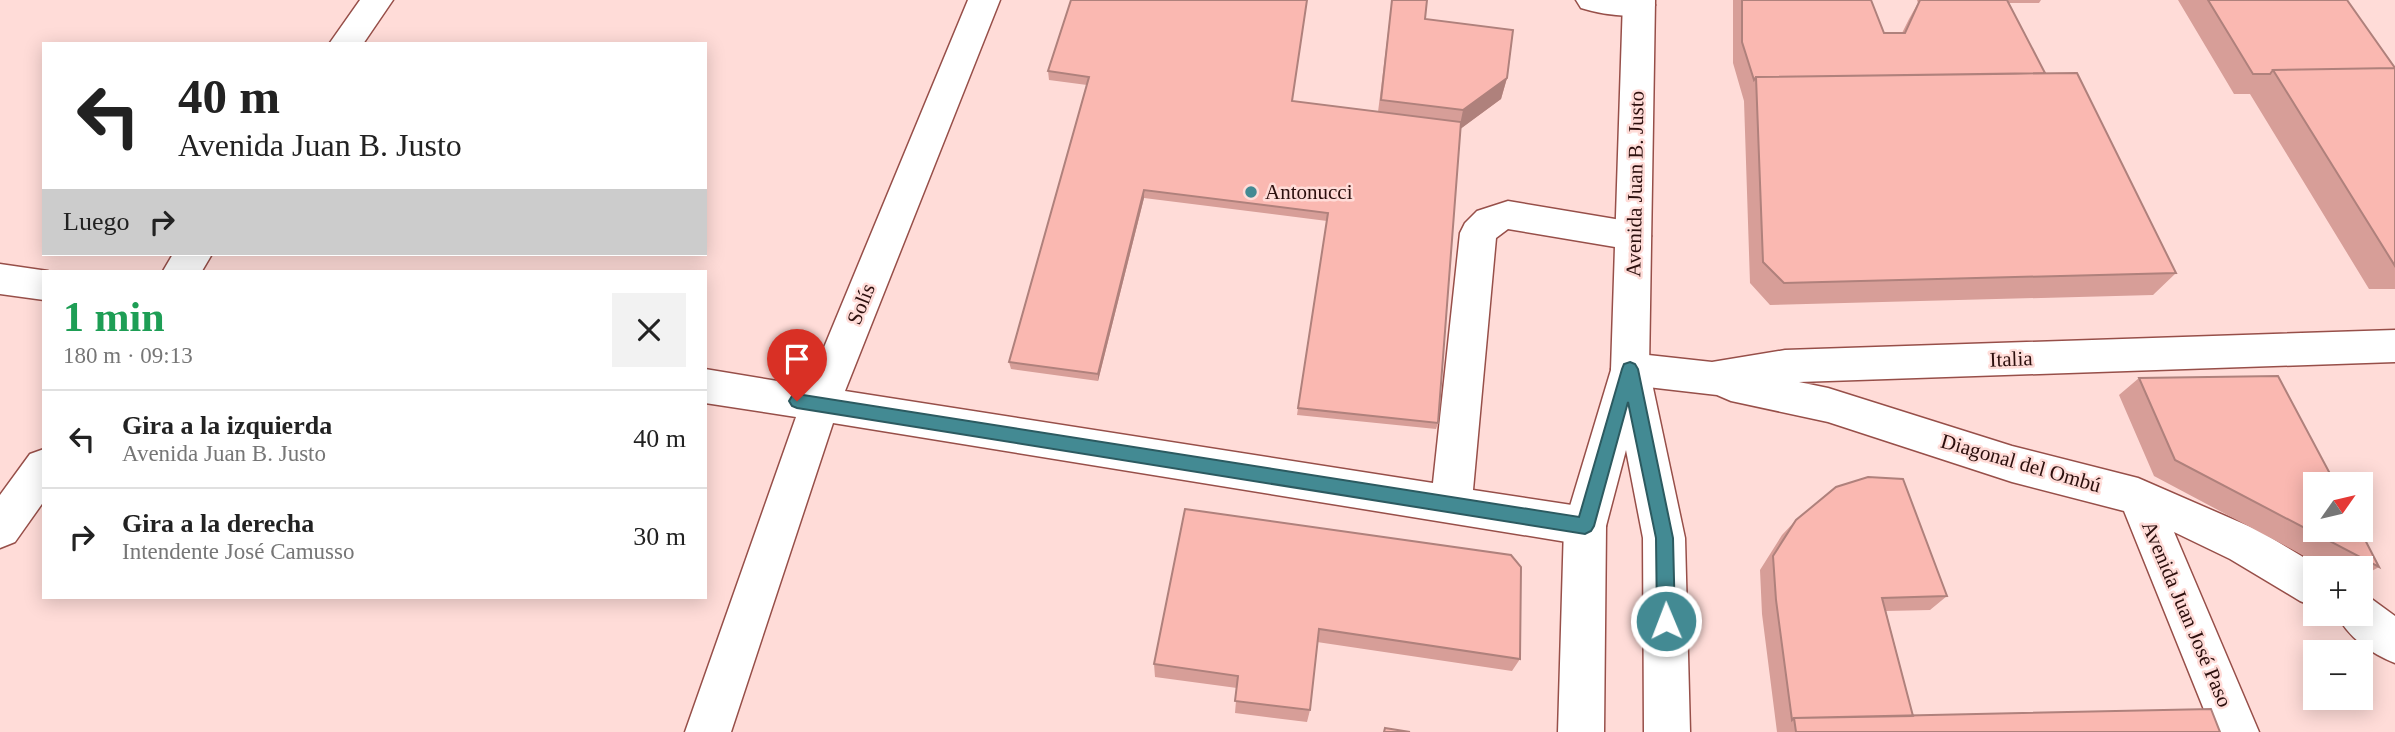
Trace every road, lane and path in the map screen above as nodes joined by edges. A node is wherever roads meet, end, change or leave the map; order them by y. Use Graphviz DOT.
graph roads {
  1 [pos="377,0"];
  2 [pos="984,0"];
  3 [pos="1592,0"];
  4 [pos="1639,3"];
  5 [pos="346,42"];
  6 [pos="1633,236"];
  7 [pos="192,256"];
  8 [pos="182,270"];
  9 [pos="0,279"];
  10 [pos="42,285"];
  11 [pos="2395,346"];
  12 [pos="1630,369"];
  13 [pos="1712,379"];
  14 [pos="707,386"];
  15 [pos="820,404"];
  16 [pos="42,470"];
  17 [pos="2138,496"];
  18 [pos="1451,504"];
  19 [pos="1585,526"];
  20 [pos="0,529"];
  21 [pos="2303,580"];
  22 [pos="2373,625"];
  23 [pos="2395,642"];
  24 [pos="708,732"];
  25 [pos="1581,732"];
  26 [pos="1667,732"];
  27 [pos="2236,732"];
  1 -- 5 [label="street"];
  2 -- 15 [label="street, Solís"];
  3 -- 4 [label="street"];
  4 -- 6 [label="street, Avenida Juan B. Justo"];
  6 -- 12 [label="street, Avenida Juan B. Justo"];
  6 -- 18 [label="street"];
  7 -- 8 [label="street"];
  9 -- 10 [label="street"];
  11 -- 13 [label="street, Italia"];
  12 -- 13 [label="street, Italia"];
  12 -- 19 [label="street, Avenida Juan B. Justo"];
  12 -- 26 [label="street, Avenida Juan B. Justo"];
  13 -- 17 [label="street, Diagonal del Ombú"];
  14 -- 15 [label="street"];
  15 -- 18 [label="street"];
  15 -- 24 [label="street, Solís"];
  16 -- 20 [label="street"];
  17 -- 21 [label="street, Diagonal del Ombú"];
  17 -- 27 [label="street, Avenida Juan José Paso"];
  18 -- 19 [label="street"];
  19 -- 25 [label="street, Avenida Juan B. Justo"];
  22 -- 23 [label="street"];
}
